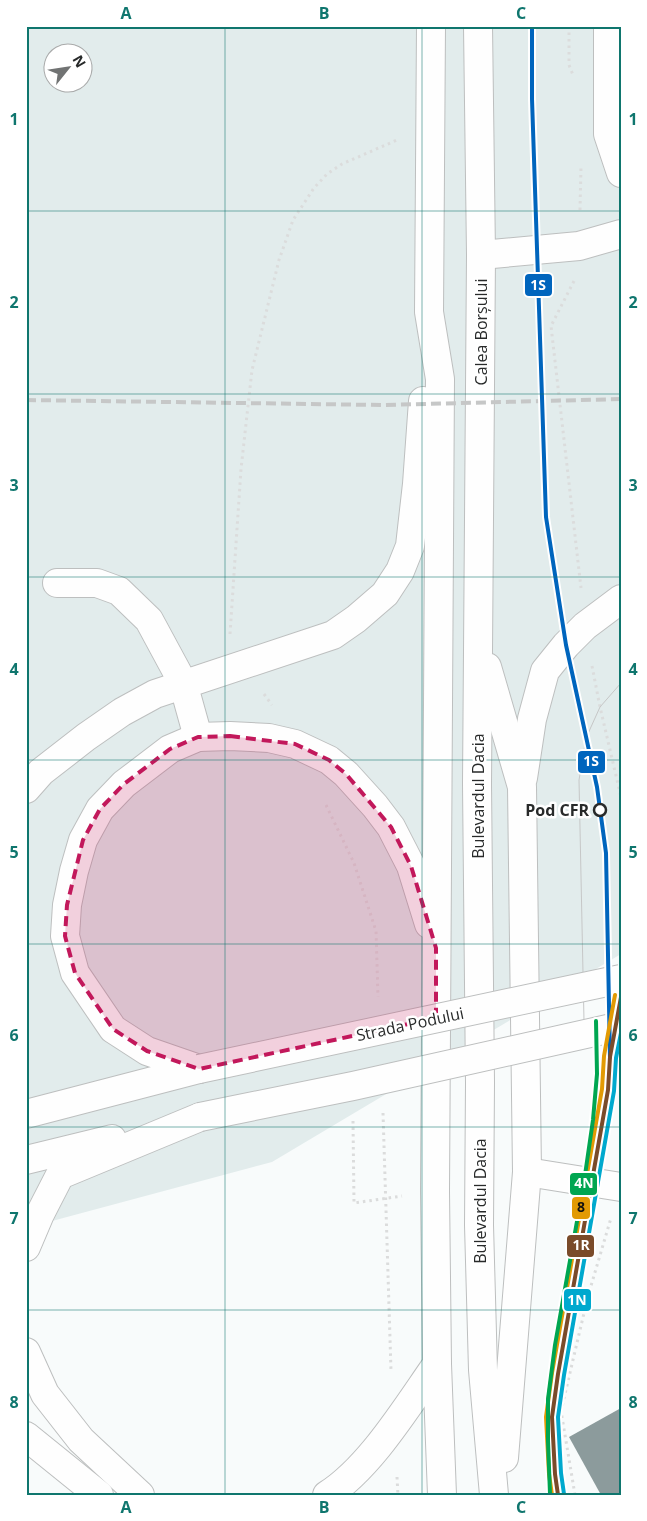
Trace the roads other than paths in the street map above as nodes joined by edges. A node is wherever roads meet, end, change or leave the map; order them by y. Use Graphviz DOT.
graph roads {
  1 [pos="431,26"];
  2 [pos="478,26"];
  3 [pos="608,26"];
  4 [pos="621,173"];
  5 [pos="621,234"];
  6 [pos="482,255"];
  7 [pos="429,312"];
  8 [pos="57,583"];
  9 [pos="621,599"];
  10 [pos="479,638"];
  11 [pos="183,684"];
  12 [pos="198,737"];
  13 [pos="522,787"];
  14 [pos="26,789"];
  15 [pos="436,948"];
  16 [pos="621,979"];
  17 [pos="621,1026"];
  18 [pos="198,1069"];
  19 [pos="26,1114"];
  20 [pos="200,1117"];
  21 [pos="26,1160"];
  22 [pos="528,1172"];
  23 [pos="621,1187"];
  24 [pos="26,1247"];
  25 [pos="26,1352"];
  26 [pos="437,1364"];
  27 [pos="26,1436"];
  28 [pos="99,1495"];
  29 [pos="140,1495"];
  30 [pos="327,1495"];
  31 [pos="442,1495"];
  32 [pos="494,1495"];
  33 [pos="501,1495"];
  1 -- 7 [label="main road"];
  2 -- 6 [label="main road, Calea Borșului"];
  3 -- 4 [label="main road"];
  5 -- 6 [label="main road"];
  6 -- 10 [label="main road, Calea Borșului"];
  7 -- 11 [label="main road"];
  7 -- 15 [label="main road"];
  8 -- 11 [label="main road"];
  9 -- 13 [label="main road"];
  10 -- 13 [label="main road, Bulevardul Dacia"];
  10 -- 32 [label="main road, Bulevardul Dacia"];
  11 -- 12 [label="main road"];
  11 -- 14 [label="main road"];
  12 -- 15 [label="main road"];
  12 -- 18 [label="main road"];
  13 -- 22 [label="main road, Bulevardul Dacia"];
  15 -- 26 [label="main road"];
  16 -- 18 [label="main road, Strada Podului, bridge"];
  17 -- 20 [label="main road, bridge"];
  18 -- 19 [label="main road, Strada Podului"];
  20 -- 21 [label="main road"];
  20 -- 24 [label="main road"];
  22 -- 23 [label="main road"];
  22 -- 33 [label="main road, Bulevardul Dacia"];
  25 -- 29 [label="main road"];
  26 -- 30 [label="main road"];
  26 -- 31 [label="main road"];
  27 -- 28 [label="main road"];
}
